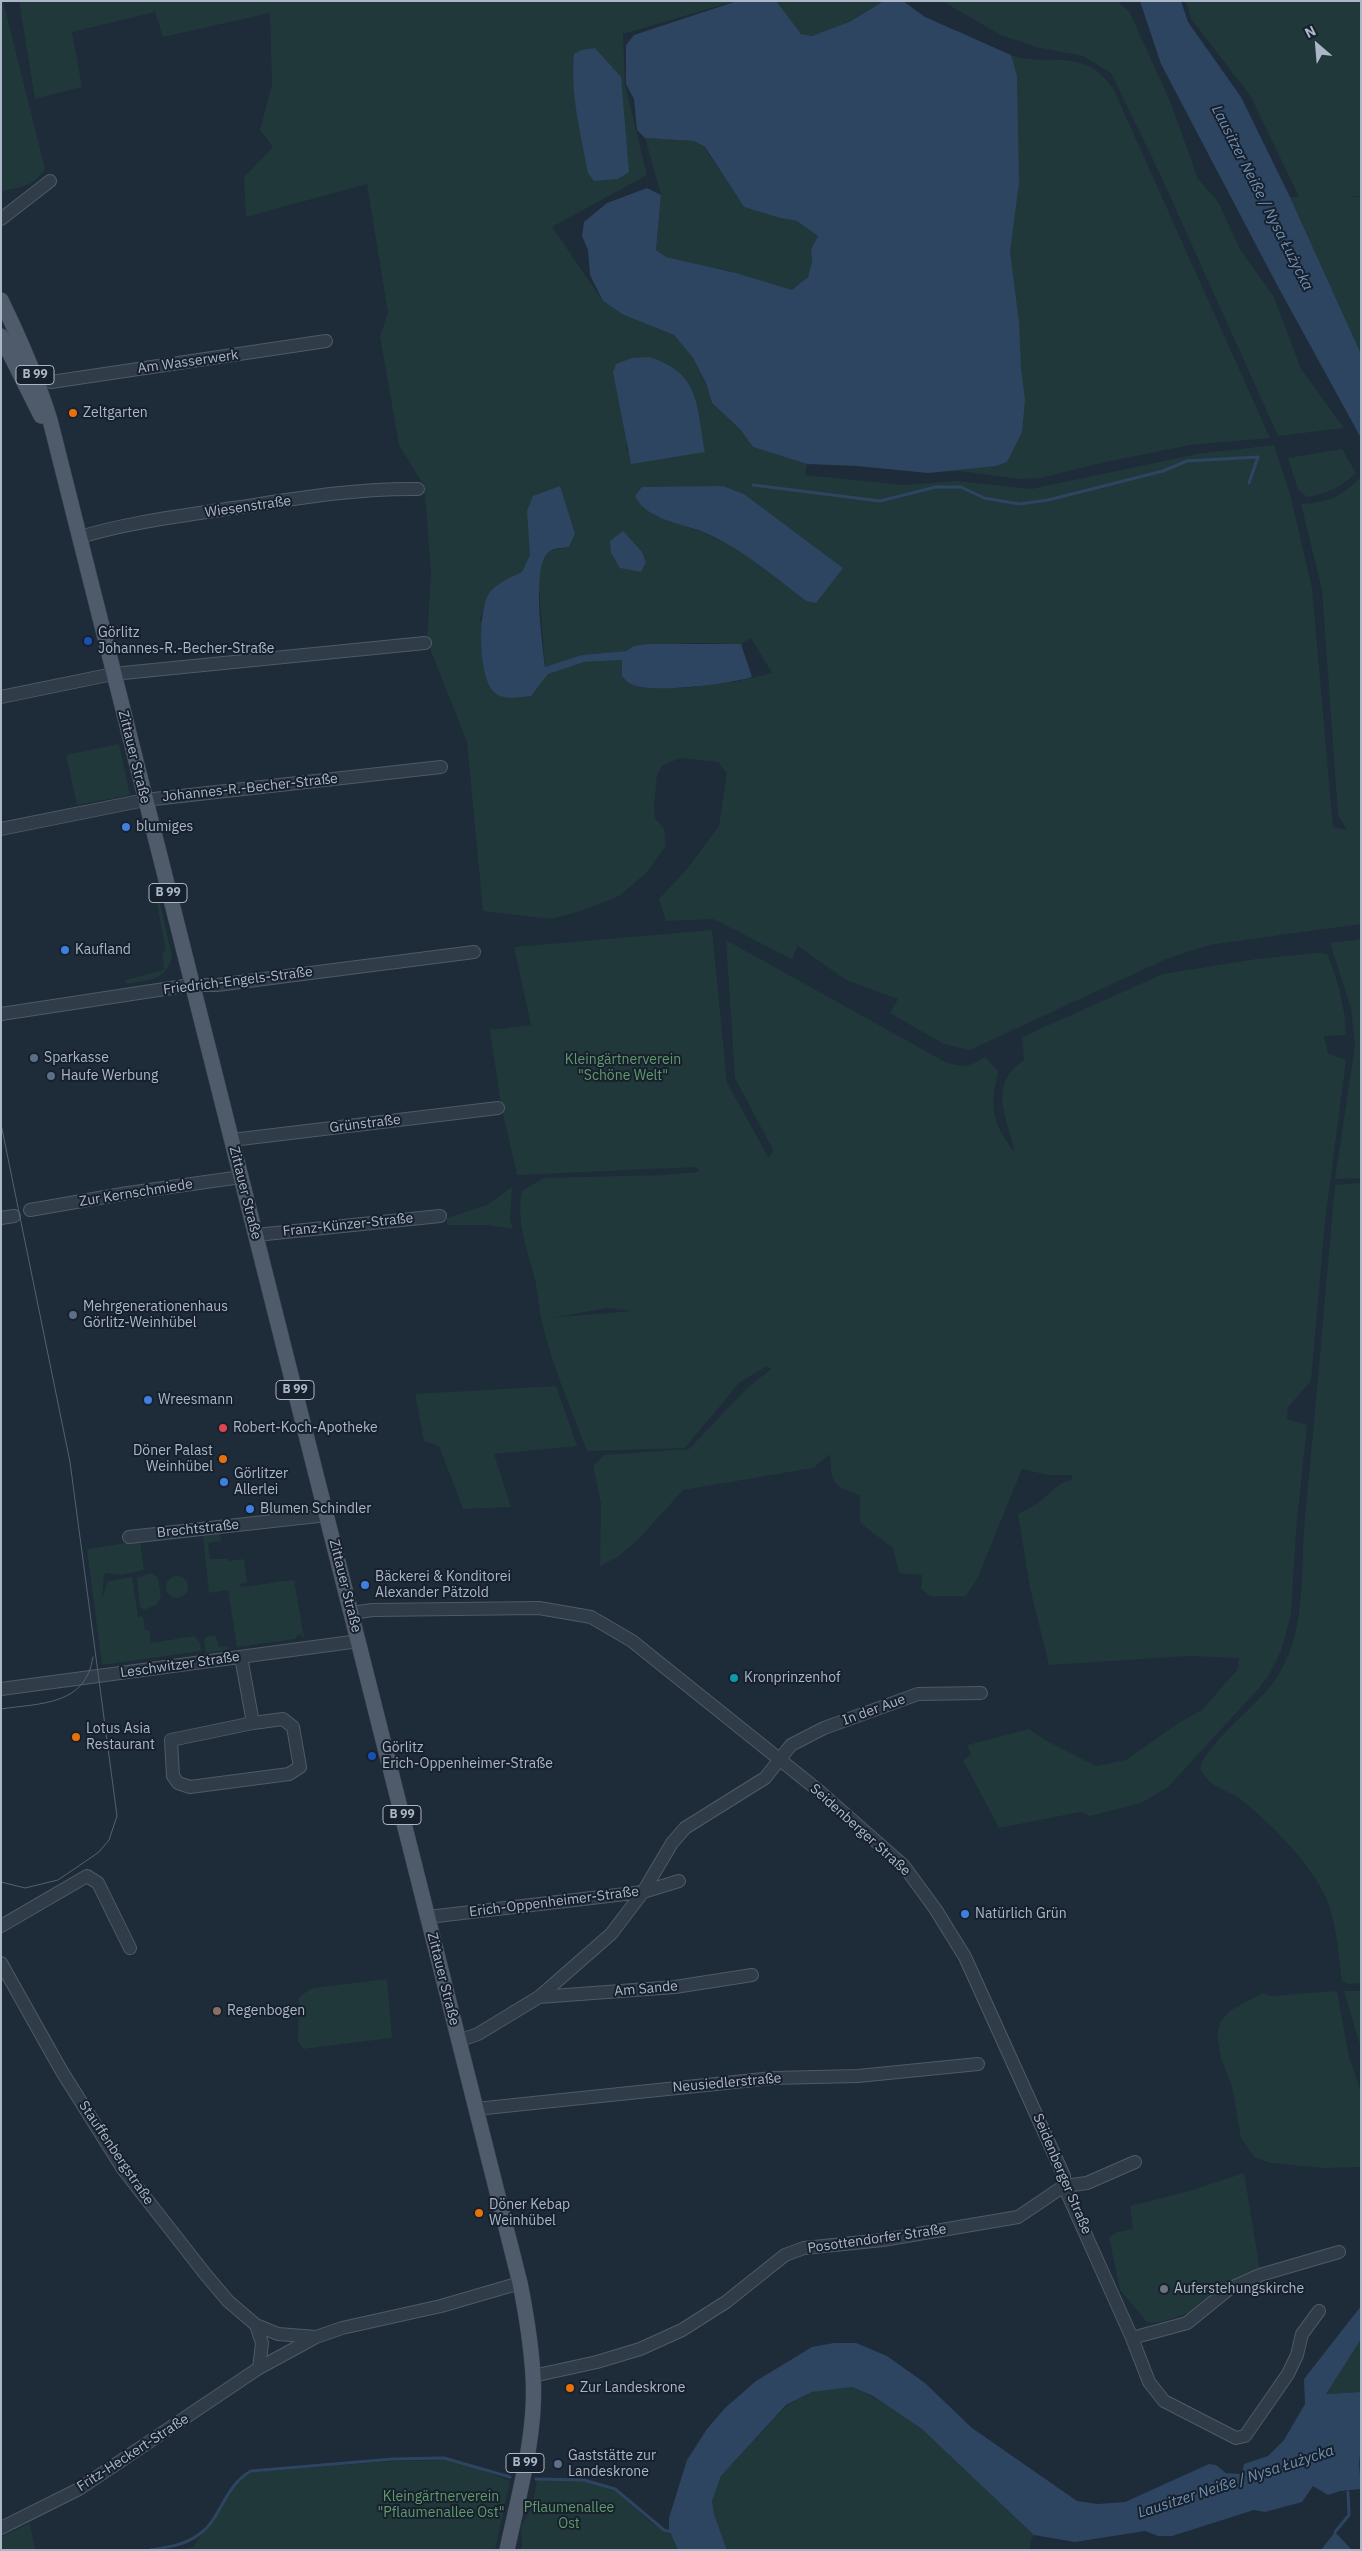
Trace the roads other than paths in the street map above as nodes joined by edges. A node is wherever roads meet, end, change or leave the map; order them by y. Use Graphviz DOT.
graph roads {
  1 [pos="50,181"];
  2 [pos="1,219"];
  3 [pos="1,300"];
  4 [pos="1,336"];
  5 [pos="326,341"];
  6 [pos="51,382"];
  7 [pos="58,453"];
  8 [pos="418,489"];
  9 [pos="80,537"];
  10 [pos="425,643"];
  11 [pos="113,674"];
  12 [pos="1,697"];
  13 [pos="440,767"];
  14 [pos="145,800"];
  15 [pos="1,829"];
  16 [pos="474,952"];
  17 [pos="191,986"];
  18 [pos="1,1014"];
  19 [pos="498,1108"];
  20 [pos="232,1140"];
  21 [pos="241,1177"];
  22 [pos="30,1210"];
  23 [pos="14,1216"];
  24 [pos="440,1216"];
  25 [pos="1,1218"];
  26 [pos="256,1235"];
  27 [pos="327,1516"];
  28 [pos="130,1536"];
  29 [pos="352,1613"];
  30 [pos="359,1641"];
  31 [pos="241,1656"];
  32 [pos="1,1689"];
  33 [pos="980,1693"];
  34 [pos="253,1723"];
  35 [pos="778,1759"];
  36 [pos="679,1881"];
  37 [pos="643,1892"];
  38 [pos="428,1917"];
  39 [pos="1,1926"];
  40 [pos="130,1948"];
  41 [pos="1,1963"];
  42 [pos="752,1975"];
  43 [pos="539,1997"];
  44 [pos="458,2041"];
  45 [pos="978,2064"];
  46 [pos="476,2109"];
  47 [pos="1135,2162"];
  48 [pos="1064,2186"];
  49 [pos="1339,2252"];
  50 [pos="520,2283"];
  51 [pos="1319,2311"];
  52 [pos="256,2325"];
  53 [pos="316,2337"];
  54 [pos="1132,2338"];
  55 [pos="259,2368"];
  56 [pos="533,2376"];
  57 [pos="1,2528"];
  58 [pos="507,2550"];
  1 -- 2 [label="street"];
  3 -- 7 [label="main road, Zittauer Straße / B 99"];
  4 -- 7 [label="main road, Zittauer Straße / B 99"];
  5 -- 6 [label="street, Am Wasserwerk"];
  7 -- 9 [label="main road, Zittauer Straße / B 99"];
  8 -- 9 [label="street, Wiesenstraße"];
  9 -- 11 [label="main road, Zittauer Straße / B 99"];
  10 -- 11 [label="street"];
  11 -- 12 [label="street"];
  11 -- 14 [label="main road, Zittauer Straße / B 99"];
  13 -- 14 [label="street, Johannes-R.-Becher-Straße"];
  14 -- 15 [label="street, Johannes-R.-Becher-Straße"];
  14 -- 17 [label="main road, Zittauer Straße / B 99"];
  16 -- 17 [label="street, Friedrich-Engels-Straße"];
  17 -- 18 [label="street, Friedrich-Engels-Straße"];
  17 -- 20 [label="main road, Zittauer Straße / B 99"];
  19 -- 20 [label="street, Grünstraße"];
  20 -- 21 [label="main road, Zittauer Straße / B 99"];
  21 -- 22 [label="street, Zur Kernschmiede"];
  21 -- 26 [label="main road, Zittauer Straße / B 99"];
  23 -- 25 [label="street"];
  24 -- 26 [label="street, Franz-Künzer-Straße"];
  26 -- 27 [label="main road, Zittauer Straße / B 99"];
  27 -- 28 [label="street, Brechtstraße"];
  27 -- 29 [label="main road, Zittauer Straße / B 99"];
  29 -- 30 [label="main road, Zittauer Straße / B 99"];
  29 -- 35 [label="street, Seidenberger Straße"];
  30 -- 31 [label="street, Leschwitzer Straße"];
  30 -- 38 [label="main road, Zittauer Straße / B 99"];
  31 -- 32 [label="street, Leschwitzer Straße"];
  31 -- 34 [label="street"];
  33 -- 35 [label="street, In der Aue"];
  34 -- 34 [label="street"];
  35 -- 37 [label="street, In der Aue"];
  35 -- 48 [label="street, Seidenberger Straße"];
  36 -- 37 [label="street, Erich-Oppenheimer-Straße"];
  37 -- 38 [label="street, Erich-Oppenheimer-Straße"];
  37 -- 43 [label="street, Am Sande"];
  38 -- 44 [label="main road, Zittauer Straße / B 99"];
  39 -- 40 [label="street"];
  41 -- 52 [label="street, Stauffenbergstraße"];
  42 -- 43 [label="street, Am Sande"];
  43 -- 44 [label="street, Am Sande"];
  44 -- 46 [label="main road, Zittauer Straße / B 99"];
  45 -- 46 [label="street, Neusiedlerstraße"];
  46 -- 50 [label="main road, Zittauer Straße / B 99"];
  47 -- 48 [label="street"];
  48 -- 54 [label="street, Seidenberger Straße"];
  48 -- 56 [label="street, Posottendorfer Straße"];
  49 -- 54 [label="street"];
  50 -- 53 [label="street, Fritz-Heckert-Straße"];
  50 -- 56 [label="main road, Zittauer Straße / B 99"];
  51 -- 54 [label="street, Seidenberger Straße"];
  52 -- 53 [label="street, Fritz-Heckert-Straße"];
  52 -- 55 [label="street"];
  53 -- 55 [label="street, Fritz-Heckert-Straße"];
  55 -- 57 [label="street, Fritz-Heckert-Straße"];
  56 -- 58 [label="main road, Zittauer Straße / B 99"];
}
